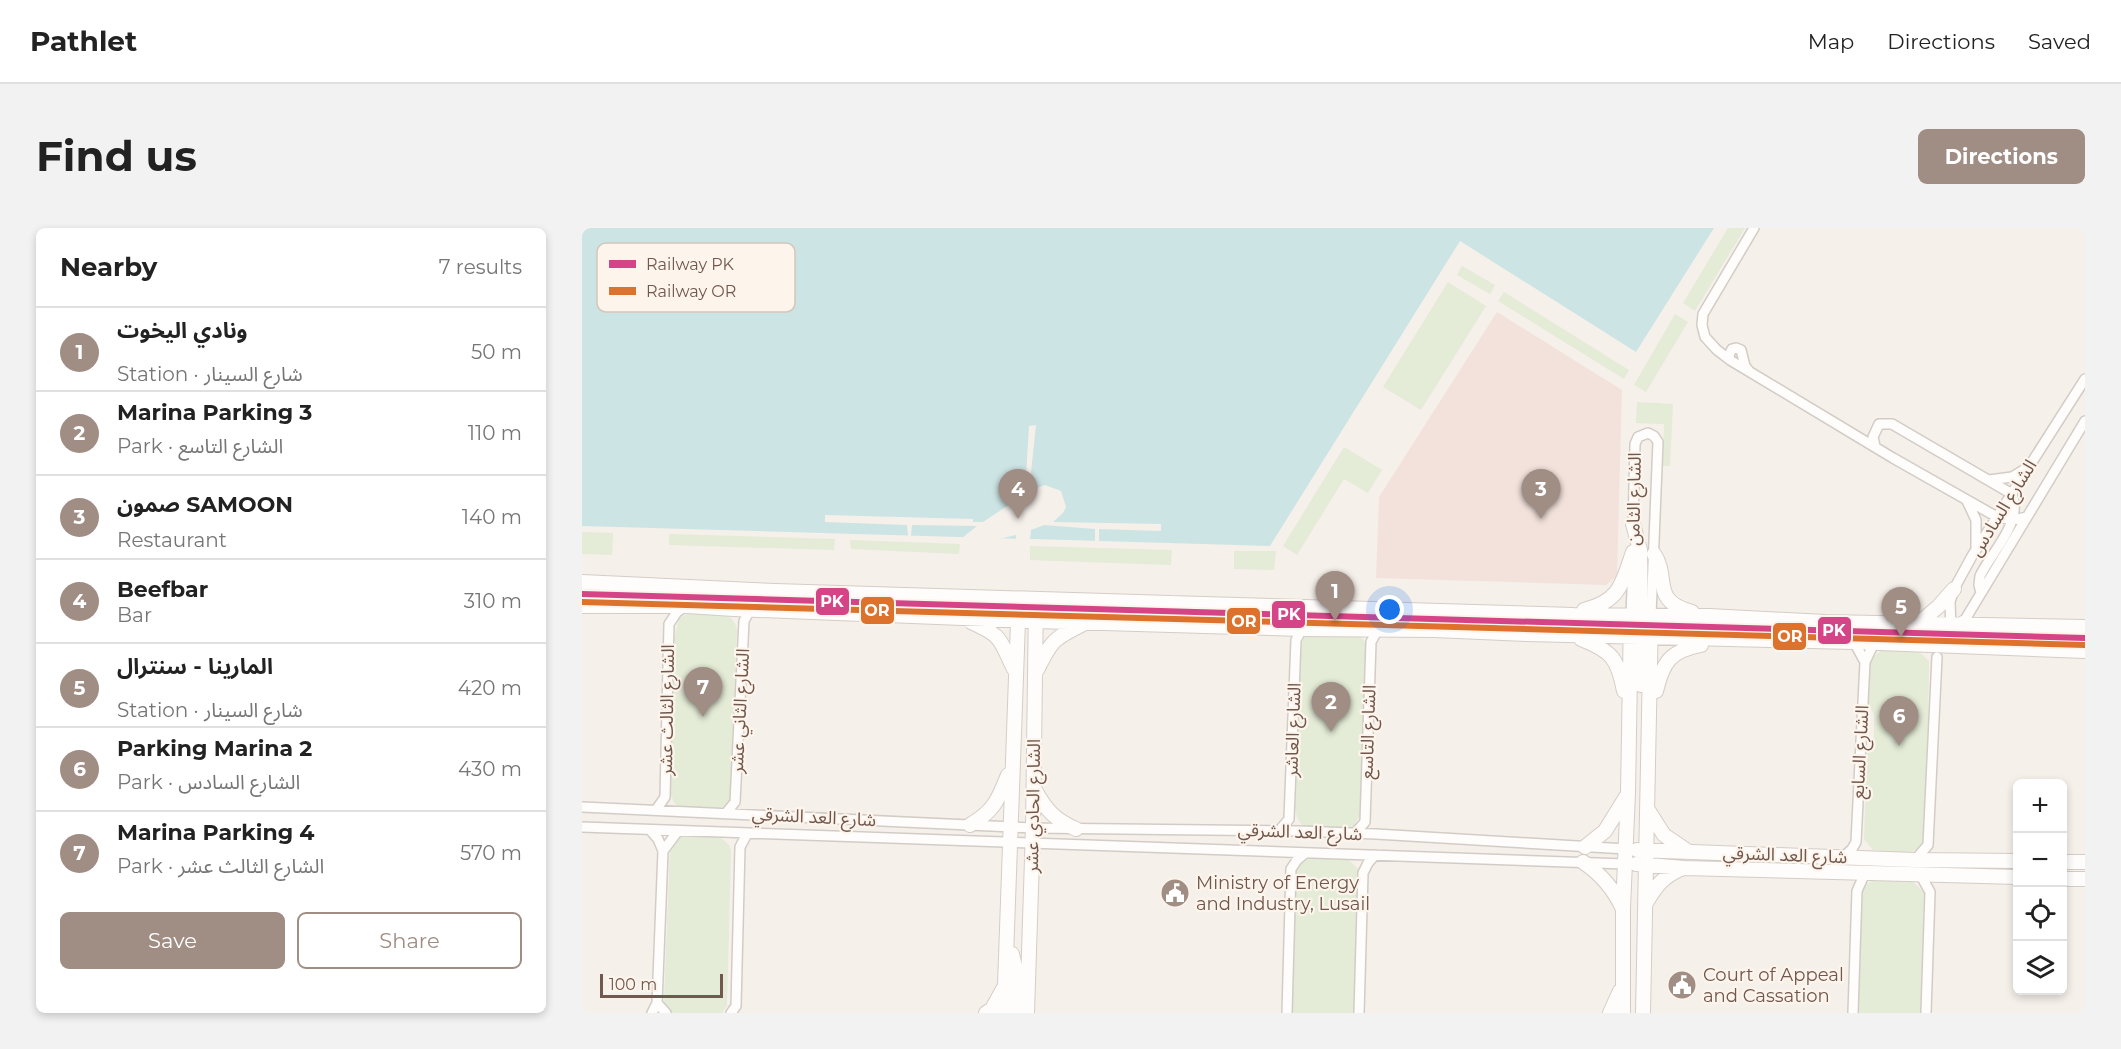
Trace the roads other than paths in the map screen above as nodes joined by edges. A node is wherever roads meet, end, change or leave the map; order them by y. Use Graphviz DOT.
graph roads {
  1 [pos="1755,228"];
  2 [pos="1730,360"];
  3 [pos="1750,372"];
  4 [pos="2085,379"];
  5 [pos="2084,425"];
  6 [pos="1875,430"];
  7 [pos="1854,434"];
  8 [pos="1875,446"];
  9 [pos="2031,463"];
  10 [pos="1989,480"];
  11 [pos="2012,494"];
  12 [pos="1965,499"];
  13 [pos="1997,517"];
  14 [pos="2027,517"];
  15 [pos="2013,520"];
  16 [pos="1633,524"];
  17 [pos="1976,549"];
  18 [pos="1633,552"];
  19 [pos="1654,554"];
  20 [pos="582,582"];
  21 [pos="1954,589"];
  22 [pos="1982,593"];
  23 [pos="654,605"];
  24 [pos="582,606"];
  25 [pos="687,606"];
  26 [pos="1036,610"];
  27 [pos="1573,615"];
  28 [pos="747,616"];
  29 [pos="1708,616"];
  30 [pos="963,618"];
  31 [pos="1018,621"];
  32 [pos="1825,622"];
  33 [pos="1086,623"];
  34 [pos="1919,623"];
  35 [pos="669,624"];
  36 [pos="1641,627"];
  37 [pos="2085,627"];
  38 [pos="1361,628"];
  39 [pos="1378,629"];
  40 [pos="1954,632"];
  41 [pos="1299,634"];
  42 [pos="1529,634"];
  43 [pos="1570,636"];
  44 [pos="1709,640"];
  45 [pos="1371,642"];
  46 [pos="1854,642"];
  47 [pos="1874,643"];
  48 [pos="2085,651"];
  49 [pos="1937,657"];
  50 [pos="1865,662"];
  51 [pos="1016,673"];
  52 [pos="1035,675"];
  53 [pos="1630,706"];
  54 [pos="1650,710"];
  55 [pos="1649,758"];
  56 [pos="1013,765"];
  57 [pos="1034,788"];
  58 [pos="1628,793"];
  59 [pos="665,796"];
  60 [pos="735,802"];
  61 [pos="582,807"];
  62 [pos="656,810"];
  63 [pos="678,810"];
  64 [pos="1648,810"];
  65 [pos="726,813"];
  66 [pos="747,813"];
  67 [pos="1290,819"];
  68 [pos="1365,822"];
  69 [pos="969,825"];
  70 [pos="582,827"];
  71 [pos="1010,827"];
  72 [pos="1033,828"];
  73 [pos="1076,829"];
  74 [pos="651,831"];
  75 [pos="678,831"];
  76 [pos="1280,831"];
  77 [pos="1300,831"];
  78 [pos="729,833"];
  79 [pos="1355,833"];
  80 [pos="747,834"];
  81 [pos="1376,834"];
  82 [pos="1009,842"];
  83 [pos="1856,842"];
  84 [pos="1033,844"];
  85 [pos="1928,845"];
  86 [pos="740,847"];
  87 [pos="1585,847"];
  88 [pos="663,850"];
  89 [pos="1277,852"];
  90 [pos="1689,852"];
  91 [pos="1305,853"];
  92 [pos="1349,854"];
  93 [pos="1376,855"];
  94 [pos="1626,856"];
  95 [pos="1646,858"];
  96 [pos="1842,858"];
  97 [pos="1872,858"];
  98 [pos="1915,860"];
  99 [pos="2013,861"];
  100 [pos="1583,862"];
  101 [pos="2067,862"];
  102 [pos="2085,862"];
  103 [pos="1942,867"];
  104 [pos="1684,868"];
  105 [pos="1291,869"];
  106 [pos="1843,872"];
  107 [pos="1363,873"];
  108 [pos="1865,873"];
  109 [pos="1920,874"];
  110 [pos="2013,876"];
  111 [pos="2067,879"];
  112 [pos="2085,879"];
  113 [pos="1857,891"];
  114 [pos="1930,892"];
  115 [pos="1645,905"];
  116 [pos="1623,909"];
  117 [pos="1006,944"];
  118 [pos="1623,947"];
  119 [pos="1623,983"];
  120 [pos="1005,985"];
  121 [pos="1027,995"];
  122 [pos="657,1003"];
  123 [pos="736,1011"];
  124 [pos="652,1013"];
  125 [pos="666,1013"];
  126 [pos="986,1013"];
  127 [pos="1004,1013"];
  128 [pos="1015,1013"];
  129 [pos="1027,1013"];
  130 [pos="1039,1013"];
  131 [pos="1287,1013"];
  132 [pos="1359,1013"];
  133 [pos="1610,1013"];
  134 [pos="1623,1013"];
  135 [pos="1630,1013"];
  136 [pos="1643,1013"];
  137 [pos="1853,1013"];
  138 [pos="1926,1013"];
  1 -- 2 [label="street"];
  2 -- 3 [label="street"];
  2 -- 3 [label="street"];
  3 -- 7 [label="street"];
  4 -- 9 [label="street, الشارع السادس"];
  5 -- 14 [label="street, الشارع السادس"];
  6 -- 7 [label="street"];
  6 -- 8 [label="street"];
  6 -- 10 [label="street"];
  7 -- 8 [label="street"];
  8 -- 12 [label="street"];
  9 -- 10 [label="street"];
  9 -- 11 [label="street, الشارع السادس"];
  10 -- 11 [label="street"];
  11 -- 13 [label="street, الشارع السادس"];
  11 -- 15 [label="street"];
  12 -- 13 [label="street"];
  12 -- 17 [label="street"];
  13 -- 15 [label="street"];
  13 -- 17 [label="street, الشارع السادس"];
  14 -- 15 [label="street"];
  14 -- 22 [label="street, الشارع السادس"];
  15 -- 22 [label="street"];
  16 -- 18 [label="street, الشارع الثامن"];
  16 -- 19 [label="street, الشارع الثامن"];
  16 -- 36 [label="street"];
  17 -- 21 [label="street, الشارع السادس"];
  18 -- 27 [label="street"];
  18 -- 36 [label="street, الشارع الثامن"];
  19 -- 29 [label="street"];
  19 -- 36 [label="street, الشارع الثامن"];
  20 -- 26 [label="street"];
  21 -- 34 [label="street"];
  21 -- 40 [label="street, الشارع السادس"];
  22 -- 40 [label="street, الشارع السادس"];
  23 -- 24 [label="street"];
  23 -- 25 [label="street"];
  23 -- 35 [label="street, الشارع الثالث عشر"];
  25 -- 28 [label="street"];
  25 -- 35 [label="street, الشارع الثالث عشر"];
  26 -- 27 [label="street"];
  26 -- 31 [label="street"];
  26 -- 33 [label="street"];
  26 -- 52 [label="street, الشارع الحادي عشر"];
  27 -- 36 [label="street"];
  28 -- 30 [label="street"];
  28 -- 60 [label="street, الشارع الثاني عشر"];
  29 -- 32 [label="street"];
  29 -- 36 [label="street"];
  30 -- 31 [label="street"];
  30 -- 51 [label="street"];
  31 -- 51 [label="street, الشارع الحادي عشر"];
  32 -- 34 [label="street"];
  32 -- 36 [label="street"];
  33 -- 41 [label="street"];
  33 -- 52 [label="street"];
  34 -- 40 [label="street"];
  35 -- 59 [label="street, الشارع الثالث عشر"];
  36 -- 42 [label="street"];
  36 -- 43 [label="street"];
  36 -- 44 [label="street"];
  36 -- 53 [label="street, الشارع الثامن"];
  36 -- 54 [label="street, الشارع الثامن"];
  36 -- 55 [label="street"];
  37 -- 40 [label="street"];
  38 -- 39 [label="street"];
  38 -- 41 [label="street"];
  38 -- 45 [label="street"];
  39 -- 42 [label="street"];
  39 -- 45 [label="street, الشارع التاسع"];
  40 -- 47 [label="street"];
  40 -- 48 [label="street"];
  41 -- 67 [label="street, الشارع العاشر"];
  42 -- 43 [label="street"];
  43 -- 53 [label="street"];
  44 -- 46 [label="street"];
  44 -- 54 [label="street"];
  45 -- 68 [label="street, الشارع التاسع"];
  46 -- 47 [label="street"];
  46 -- 50 [label="street"];
  47 -- 50 [label="street, الشارع السابع"];
  49 -- 85 [label="street"];
  50 -- 83 [label="street, الشارع السابع"];
  51 -- 56 [label="street, الشارع الحادي عشر"];
  52 -- 57 [label="street, الشارع الحادي عشر"];
  53 -- 58 [label="street, الشارع الثامن"];
  54 -- 55 [label="street, الشارع الثامن"];
  55 -- 64 [label="street, الشارع الثامن"];
  56 -- 69 [label="street"];
  56 -- 71 [label="street, الشارع الحادي عشر"];
  57 -- 72 [label="street, الشارع الحادي عشر"];
  57 -- 73 [label="street"];
  58 -- 87 [label="street"];
  58 -- 94 [label="street, الشارع الثامن"];
  59 -- 62 [label="street, الشارع الثالث عشر"];
  59 -- 63 [label="street, الشارع الثالث عشر"];
  60 -- 65 [label="street"];
  60 -- 66 [label="street"];
  61 -- 62 [label="street, شارع العد الشرقي"];
  62 -- 63 [label="street, شارع العد الشرقي"];
  63 -- 65 [label="street, شارع العد الشرقي"];
  64 -- 90 [label="street"];
  64 -- 95 [label="street, الشارع الثامن"];
  65 -- 66 [label="street, شارع العد الشرقي"];
  66 -- 69 [label="street, شارع العد الشرقي"];
  67 -- 76 [label="street"];
  67 -- 77 [label="street"];
  68 -- 79 [label="street"];
  68 -- 81 [label="street"];
  69 -- 71 [label="street, شارع العد الشرقي"];
  70 -- 74 [label="street, شارع العد الشرقي"];
  71 -- 72 [label="street, شارع العد الشرقي"];
  71 -- 82 [label="street, الشارع الحادي عشر"];
  72 -- 73 [label="street, شارع العد الشرقي"];
  72 -- 84 [label="street, الشارع الحادي عشر"];
  73 -- 76 [label="street, شارع العد الشرقي"];
  74 -- 75 [label="street, شارع العد الشرقي"];
  74 -- 88 [label="street"];
  75 -- 78 [label="street, شارع العد الشرقي"];
  75 -- 88 [label="street"];
  76 -- 77 [label="street, شارع العد الشرقي"];
  77 -- 79 [label="street, شارع العد الشرقي"];
  78 -- 80 [label="street, شارع العد الشرقي"];
  78 -- 86 [label="street"];
  79 -- 81 [label="street, شارع العد الشرقي"];
  80 -- 82 [label="street, شارع العد الشرقي"];
  80 -- 86 [label="street"];
  81 -- 87 [label="street, شارع العد الشرقي"];
  82 -- 84 [label="street, شارع العد الشرقي"];
  82 -- 117 [label="street, الشارع الحادي عشر"];
  83 -- 96 [label="street"];
  83 -- 97 [label="street"];
  84 -- 89 [label="street, شارع العد الشرقي"];
  84 -- 121 [label="street, الشارع الحادي عشر"];
  85 -- 98 [label="street"];
  85 -- 103 [label="street"];
  86 -- 123 [label="street"];
  87 -- 94 [label="street, شارع العد الشرقي"];
  88 -- 122 [label="street"];
  89 -- 91 [label="street, شارع العد الشرقي"];
  89 -- 105 [label="street"];
  90 -- 95 [label="street, شارع العد الشرقي"];
  90 -- 96 [label="street, شارع العد الشرقي"];
  91 -- 92 [label="street, شارع العد الشرقي"];
  91 -- 105 [label="street"];
  92 -- 93 [label="street, شارع العد الشرقي"];
  92 -- 107 [label="street"];
  93 -- 100 [label="street, شارع العد الشرقي"];
  93 -- 107 [label="street"];
  94 -- 95 [label="street, شارع العد الشرقي"];
  94 -- 100 [label="street, شارع العد الشرقي"];
  94 -- 116 [label="street, الشارع الثامن"];
  95 -- 104 [label="street, شارع العد الشرقي"];
  95 -- 115 [label="street, الشارع الثامن"];
  96 -- 97 [label="street, شارع العد الشرقي"];
  97 -- 98 [label="street, شارع العد الشرقي"];
  98 -- 103 [label="street, شارع العد الشرقي"];
  99 -- 103 [label="street, شارع العد الشرقي"];
  100 -- 116 [label="street"];
  101 -- 102 [label="street"];
  103 -- 109 [label="street, شارع العد الشرقي"];
  103 -- 110 [label="street, شارع العد الشرقي"];
  103 -- 114 [label="street"];
  104 -- 106 [label="street, شارع العد الشرقي"];
  104 -- 115 [label="street"];
  105 -- 131 [label="street"];
  106 -- 108 [label="street, شارع العد الشرقي"];
  106 -- 113 [label="street"];
  107 -- 132 [label="street"];
  108 -- 109 [label="street, شارع العد الشرقي"];
  108 -- 113 [label="street"];
  109 -- 114 [label="street"];
  111 -- 112 [label="street"];
  113 -- 137 [label="street"];
  114 -- 138 [label="street"];
  115 -- 136 [label="street, الشارع الثامن"];
  116 -- 118 [label="street, الشارع الثامن"];
  117 -- 120 [label="street, الشارع الحادي عشر"];
  117 -- 128 [label="street"];
  118 -- 119 [label="street, الشارع الثامن"];
  118 -- 135 [label="street"];
  119 -- 133 [label="street"];
  119 -- 134 [label="street, الشارع الثامن"];
  120 -- 126 [label="street"];
  120 -- 127 [label="street, الشارع الحادي عشر"];
  121 -- 129 [label="street, الشارع الحادي عشر"];
  121 -- 130 [label="street"];
  122 -- 124 [label="street"];
  122 -- 125 [label="street"];
}
